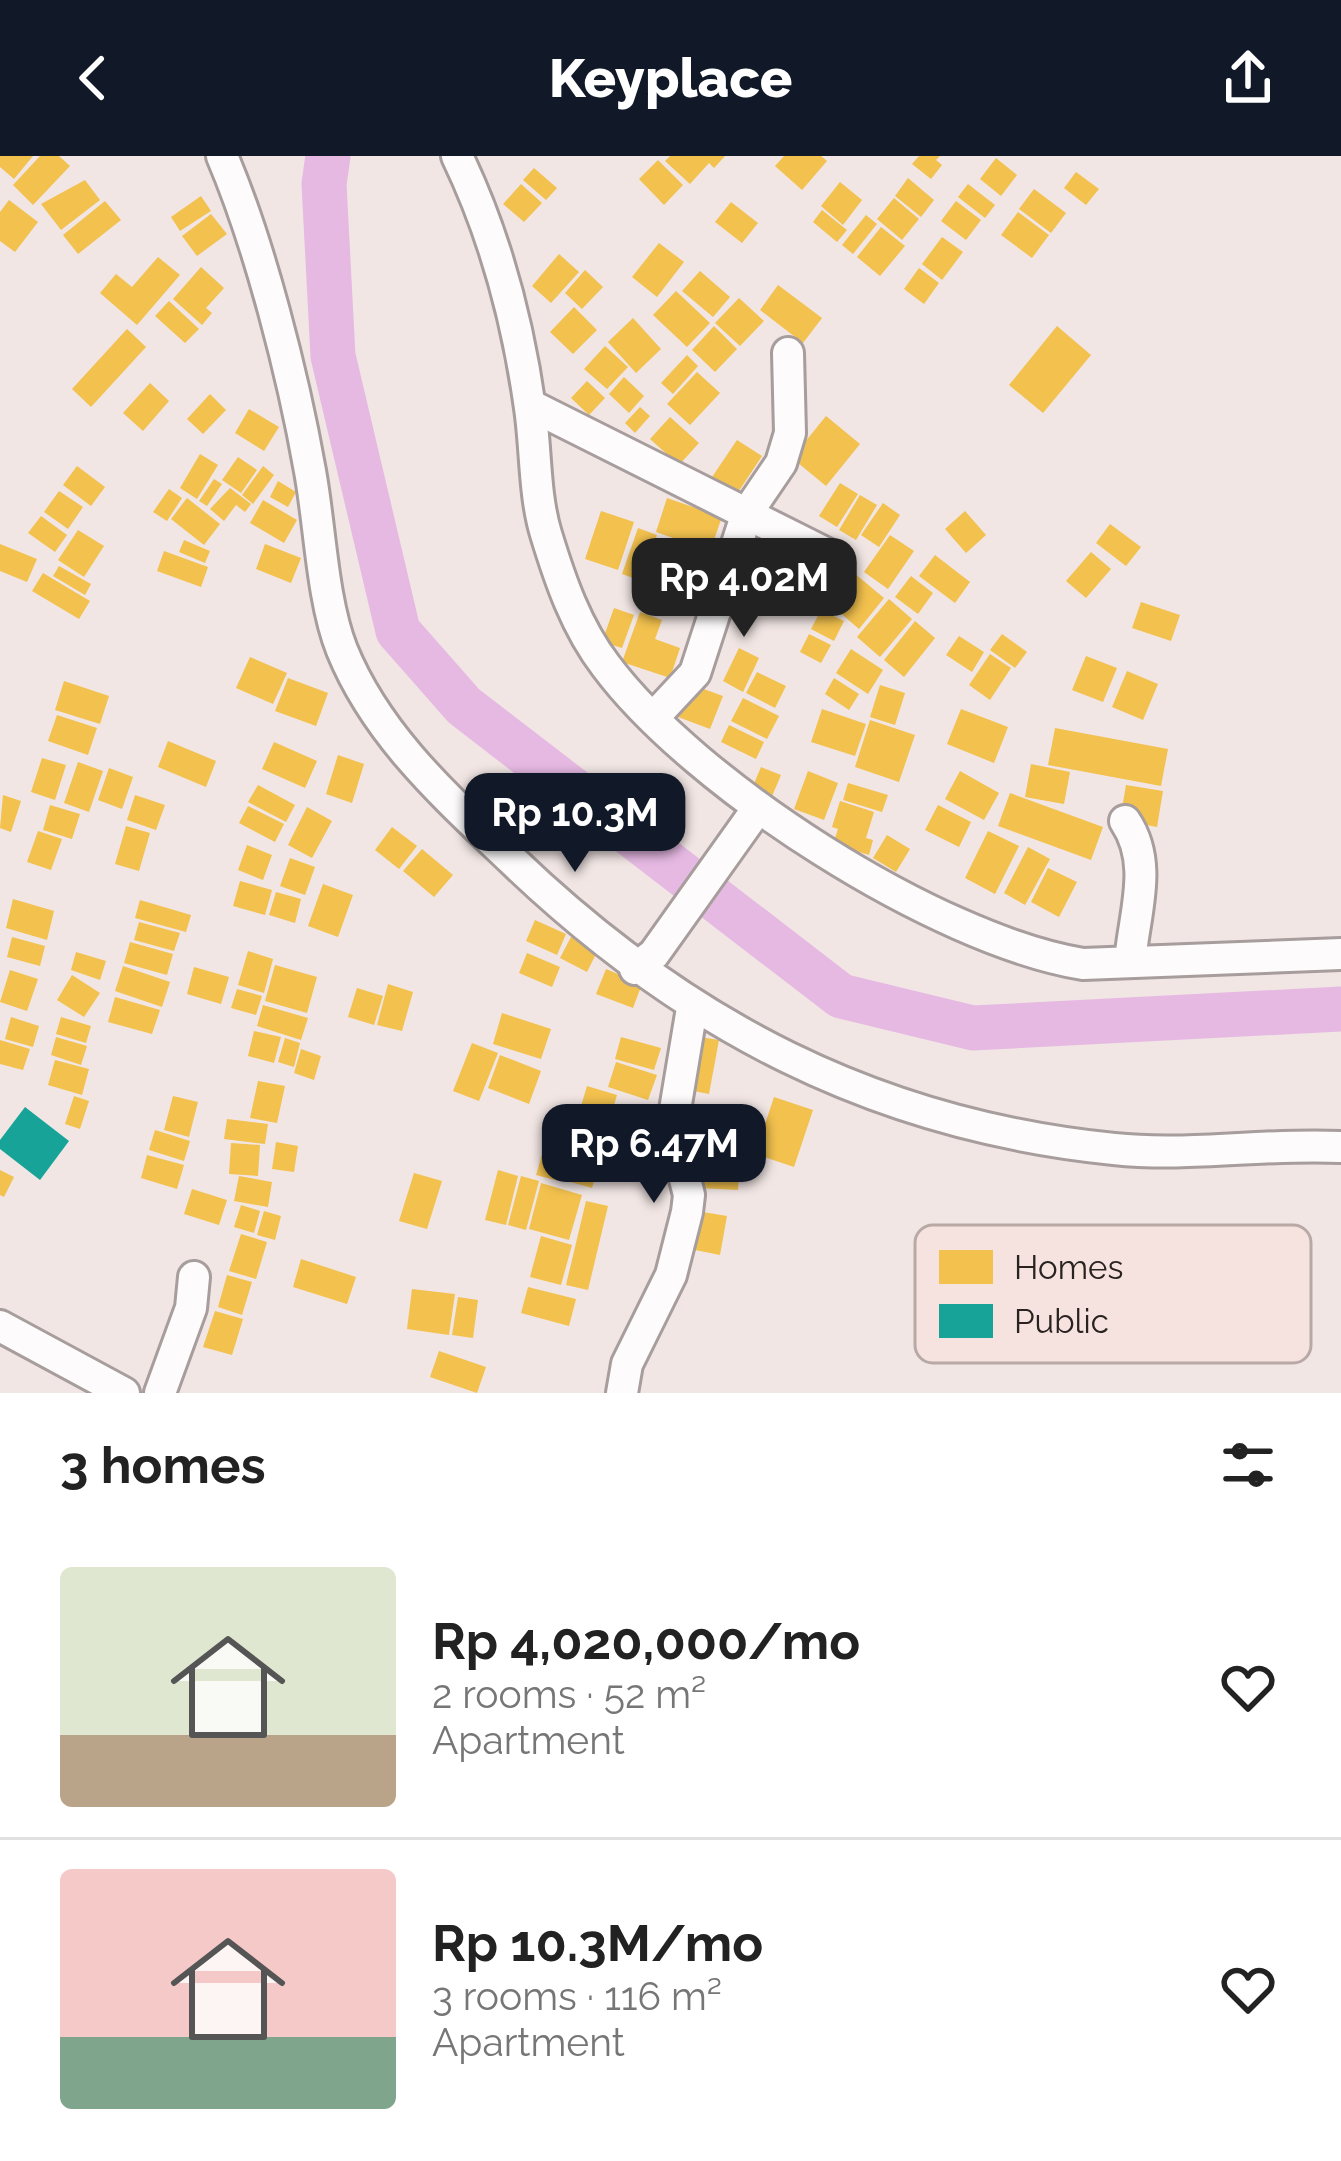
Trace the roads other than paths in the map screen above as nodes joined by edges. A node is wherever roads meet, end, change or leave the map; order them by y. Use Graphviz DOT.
graph roads {
  1 [pos="222,156"];
  2 [pos="457,156"];
  3 [pos="788,353"];
  4 [pos="530,405"];
  5 [pos="747,513"];
  6 [pos="837,560"];
  7 [pos="652,718"];
  8 [pos="758,808"];
  9 [pos="1125,821"];
  10 [pos="1341,954"];
  11 [pos="645,961"];
  12 [pos="1130,962"];
  13 [pos="692,1009"];
  14 [pos="1341,1147"];
  15 [pos="194,1277"];
  16 [pos="0,1326"];
  17 [pos="163,1386"];
  18 [pos="124,1393"];
  19 [pos="622,1393"];
  1 -- 11 [label="street"];
  2 -- 4 [label="street"];
  3 -- 5 [label="street"];
  4 -- 5 [label="street"];
  4 -- 7 [label="street"];
  5 -- 6 [label="street"];
  5 -- 7 [label="street"];
  7 -- 8 [label="street"];
  8 -- 11 [label="street"];
  8 -- 12 [label="street"];
  9 -- 12 [label="street"];
  10 -- 12 [label="street"];
  11 -- 13 [label="street"];
  13 -- 14 [label="street"];
  13 -- 19 [label="street"];
  15 -- 17 [label="street"];
  16 -- 18 [label="street"];
}
